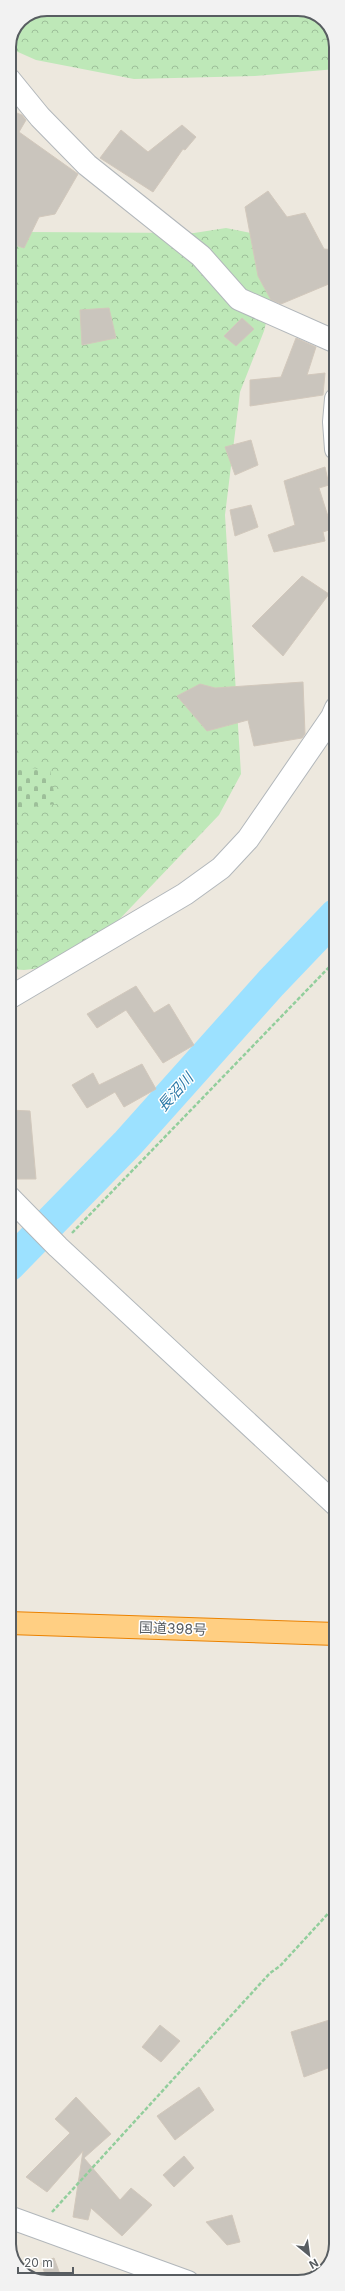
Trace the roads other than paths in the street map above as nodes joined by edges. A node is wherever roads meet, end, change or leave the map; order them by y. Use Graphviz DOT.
graph roads {
  1 [pos="16,88"];
  2 [pos="329,339"];
  3 [pos="329,721"];
  4 [pos="16,994"];
  5 [pos="16,1203"];
  6 [pos="329,1499"];
  7 [pos="16,1623"];
  8 [pos="329,1634"];
  9 [pos="16,2219"];
  10 [pos="169,2275"];
  1 -- 2 [label="street"];
  3 -- 4 [label="street"];
  5 -- 6 [label="street"];
  7 -- 8 [label="highway, 国道398号"];
  9 -- 10 [label="street"];
}
